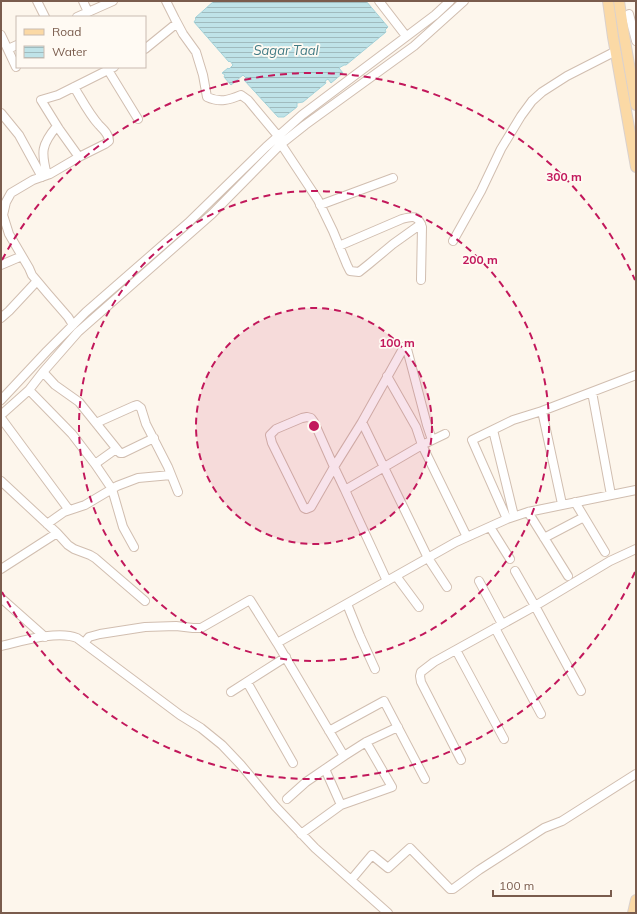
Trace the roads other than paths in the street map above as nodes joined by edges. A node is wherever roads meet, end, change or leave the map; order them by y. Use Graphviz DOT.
graph roads {
  1 [pos="37,1"];
  2 [pos="83,1"];
  3 [pos="114,1"];
  4 [pos="166,1"];
  5 [pos="379,1"];
  6 [pos="450,1"];
  7 [pos="464,1"];
  8 [pos="608,1"];
  9 [pos="619,1"];
  10 [pos="88,12"];
  11 [pos="629,13"];
  12 [pos="44,16"];
  13 [pos="80,16"];
  14 [pos="177,23"];
  15 [pos="1,35"];
  16 [pos="406,36"];
  17 [pos="636,41"];
  18 [pos="16,45"];
  19 [pos="146,48"];
  20 [pos="8,49"];
  21 [pos="616,51"];
  22 [pos="16,67"];
  23 [pos="111,69"];
  24 [pos="74,88"];
  25 [pos="636,105"];
  26 [pos="1,113"];
  27 [pos="138,119"];
  28 [pos="57,126"];
  29 [pos="278,136"];
  30 [pos="281,144"];
  31 [pos="79,156"];
  32 [pos="636,167"];
  33 [pos="44,176"];
  34 [pos="393,178"];
  35 [pos="3,202"];
  36 [pos="320,205"];
  37 [pos="2,215"];
  38 [pos="421,224"];
  39 [pos="453,241"];
  40 [pos="339,246"];
  41 [pos="22,256"];
  42 [pos="1,265"];
  43 [pos="421,280"];
  44 [pos="37,281"];
  45 [pos="1,318"];
  46 [pos="73,325"];
  47 [pos="43,372"];
  48 [pos="636,375"];
  49 [pos="388,376"];
  50 [pos="29,390"];
  51 [pos="592,392"];
  52 [pos="1,400"];
  53 [pos="542,411"];
  54 [pos="1,417"];
  55 [pos="362,422"];
  56 [pos="96,423"];
  57 [pos="492,430"];
  58 [pos="444,434"];
  59 [pos="154,438"];
  60 [pos="432,440"];
  61 [pos="422,445"];
  62 [pos="116,449"];
  63 [pos="95,464"];
  64 [pos="334,467"];
  65 [pos="384,467"];
  66 [pos="171,475"];
  67 [pos="1,481"];
  68 [pos="112,489"];
  69 [pos="345,490"];
  70 [pos="636,490"];
  71 [pos="178,492"];
  72 [pos="611,495"];
  73 [pos="575,502"];
  74 [pos="562,504"];
  75 [pos="69,510"];
  76 [pos="528,512"];
  77 [pos="510,517"];
  78 [pos="584,517"];
  79 [pos="47,524"];
  80 [pos="490,527"];
  81 [pos="57,533"];
  82 [pos="467,537"];
  83 [pos="544,538"];
  84 [pos="134,547"];
  85 [pos="636,549"];
  86 [pos="605,552"];
  87 [pos="428,558"];
  88 [pos="510,559"];
  89 [pos="1,569"];
  90 [pos="515,570"];
  91 [pos="396,576"];
  92 [pos="568,576"];
  93 [pos="479,580"];
  94 [pos="387,581"];
  95 [pos="448,587"];
  96 [pos="1,598"];
  97 [pos="145,601"];
  98 [pos="347,604"];
  99 [pos="535,606"];
  100 [pos="420,607"];
  101 [pos="502,624"];
  102 [pos="494,628"];
  103 [pos="45,637"];
  104 [pos="277,643"];
  105 [pos="84,644"];
  106 [pos="1,646"];
  107 [pos="456,650"];
  108 [pos="286,657"];
  109 [pos="375,669"];
  110 [pos="247,682"];
  111 [pos="581,691"];
  112 [pos="231,692"];
  113 [pos="541,714"];
  114 [pos="398,727"];
  115 [pos="330,731"];
  116 [pos="504,739"];
  117 [pos="366,742"];
  118 [pos="344,756"];
  119 [pos="461,760"];
  120 [pos="293,763"];
  121 [pos="325,769"];
  122 [pos="636,774"];
  123 [pos="425,779"];
  124 [pos="287,799"];
  125 [pos="341,805"];
  126 [pos="301,834"];
  127 [pos="351,880"];
  128 [pos="636,900"];
  129 [pos="388,913"];
  130 [pos="633,913"];
  1 -- 12 [label="street"];
  2 -- 10 [label="street"];
  3 -- 10 [label="street"];
  4 -- 14 [label="street"];
  5 -- 16 [label="street"];
  6 -- 16 [label="street"];
  7 -- 30 [label="street"];
  8 -- 21 [label="main road"];
  9 -- 11 [label="main road"];
  10 -- 13 [label="street"];
  11 -- 17 [label="street"];
  11 -- 25 [label="main road"];
  14 -- 19 [label="street"];
  14 -- 29 [label="street"];
  15 -- 20 [label="street"];
  16 -- 29 [label="street"];
  18 -- 20 [label="street"];
  20 -- 22 [label="street"];
  21 -- 32 [label="main road"];
  21 -- 39 [label="street"];
  23 -- 24 [label="street"];
  23 -- 27 [label="street"];
  24 -- 28 [label="street"];
  24 -- 31 [label="street"];
  26 -- 33 [label="street"];
  28 -- 31 [label="street"];
  28 -- 33 [label="street"];
  29 -- 46 [label="street"];
  30 -- 36 [label="street"];
  30 -- 47 [label="street"];
  31 -- 33 [label="street"];
  33 -- 35 [label="street"];
  34 -- 36 [label="street"];
  35 -- 37 [label="street"];
  36 -- 40 [label="street"];
  37 -- 41 [label="street"];
  38 -- 40 [label="street"];
  38 -- 40 [label="street"];
  38 -- 43 [label="street"];
  41 -- 42 [label="street"];
  41 -- 44 [label="street"];
  44 -- 45 [label="street"];
  44 -- 46 [label="street"];
  46 -- 52 [label="street"];
  47 -- 50 [label="street"];
  47 -- 56 [label="street"];
  48 -- 51 [label="street"];
  49 -- 55 [label="street"];
  49 -- 60 [label="street"];
  49 -- 61 [label="street"];
  50 -- 54 [label="street"];
  50 -- 63 [label="street"];
  51 -- 53 [label="street"];
  51 -- 72 [label="street"];
  53 -- 57 [label="street"];
  53 -- 74 [label="street"];
  54 -- 75 [label="street"];
  55 -- 64 [label="street"];
  55 -- 65 [label="street"];
  56 -- 59 [label="street"];
  56 -- 62 [label="street"];
  57 -- 77 [label="street"];
  57 -- 77 [label="street"];
  58 -- 60 [label="street"];
  59 -- 62 [label="street"];
  59 -- 66 [label="street"];
  60 -- 61 [label="street"];
  61 -- 65 [label="street"];
  61 -- 82 [label="street"];
  62 -- 63 [label="street"];
  63 -- 68 [label="street"];
  64 -- 64 [label="street"];
  64 -- 69 [label="street"];
  65 -- 69 [label="street"];
  65 -- 87 [label="street"];
  66 -- 68 [label="street"];
  66 -- 71 [label="street"];
  67 -- 79 [label="street"];
  68 -- 75 [label="street"];
  68 -- 84 [label="street"];
  69 -- 94 [label="street"];
  70 -- 72 [label="street"];
  72 -- 73 [label="street"];
  73 -- 74 [label="street"];
  73 -- 78 [label="street"];
  74 -- 76 [label="street"];
  75 -- 79 [label="street"];
  76 -- 77 [label="street"];
  76 -- 83 [label="street"];
  77 -- 80 [label="street"];
  78 -- 83 [label="street"];
  78 -- 86 [label="street"];
  79 -- 81 [label="street"];
  80 -- 82 [label="street"];
  80 -- 88 [label="street"];
  81 -- 89 [label="street"];
  81 -- 97 [label="street"];
  82 -- 87 [label="street"];
  83 -- 92 [label="street"];
  85 -- 99 [label="street"];
  87 -- 91 [label="street"];
  87 -- 95 [label="street"];
  90 -- 99 [label="street"];
  91 -- 94 [label="street"];
  91 -- 100 [label="street"];
  93 -- 101 [label="street"];
  94 -- 98 [label="street"];
  96 -- 103 [label="street"];
  98 -- 104 [label="street"];
  98 -- 109 [label="street"];
  99 -- 101 [label="street"];
  99 -- 111 [label="street"];
  101 -- 102 [label="street"];
  102 -- 107 [label="street"];
  102 -- 113 [label="street"];
  103 -- 105 [label="street"];
  103 -- 106 [label="street"];
  104 -- 105 [label="street"];
  104 -- 108 [label="street"];
  105 -- 126 [label="street"];
  107 -- 116 [label="street"];
  107 -- 119 [label="street"];
  108 -- 110 [label="street"];
  108 -- 115 [label="street"];
  110 -- 112 [label="street"];
  110 -- 120 [label="street"];
  114 -- 115 [label="street"];
  114 -- 117 [label="street"];
  114 -- 123 [label="street"];
  115 -- 118 [label="street"];
  117 -- 118 [label="street"];
  117 -- 125 [label="street"];
  118 -- 121 [label="street"];
  121 -- 124 [label="street"];
  121 -- 125 [label="street"];
  122 -- 127 [label="street"];
  125 -- 126 [label="street"];
  126 -- 127 [label="street"];
  127 -- 129 [label="street"];
  128 -- 130 [label="main road"];
}
